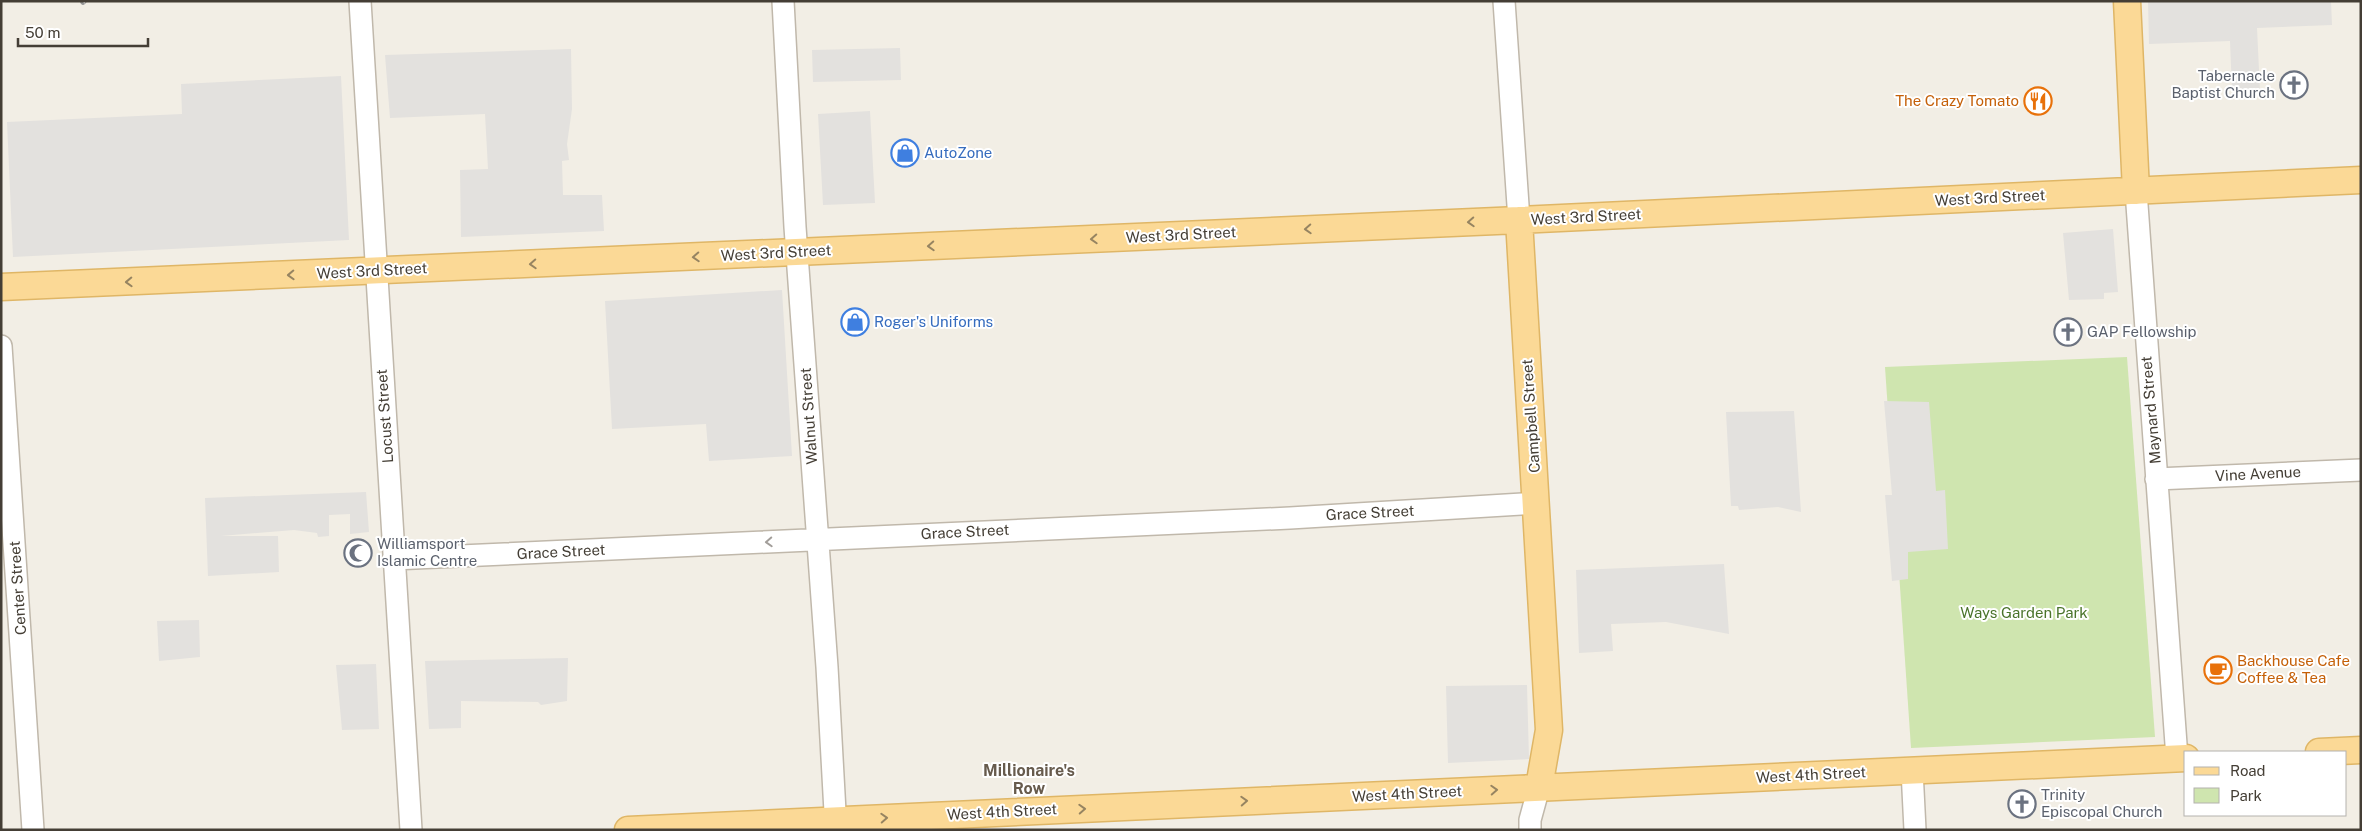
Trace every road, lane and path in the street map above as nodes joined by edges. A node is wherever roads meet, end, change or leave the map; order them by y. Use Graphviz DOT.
graph roads {
  1 [pos="360,1"];
  2 [pos="783,1"];
  3 [pos="1504,1"];
  4 [pos="2127,1"];
  5 [pos="2361,180"];
  6 [pos="2136,191"];
  7 [pos="1519,220"];
  8 [pos="797,252"];
  9 [pos="375,271"];
  10 [pos="1,287"];
  11 [pos="1,346"];
  12 [pos="2361,470"];
  13 [pos="2156,479"];
  14 [pos="1537,503"];
  15 [pos="818,539"];
  16 [pos="394,559"];
  17 [pos="2361,750"];
  18 [pos="2340,751"];
  19 [pos="2182,758"];
  20 [pos="1912,770"];
  21 [pos="1539,787"];
  22 [pos="836,825"];
  23 [pos="33,830"];
  24 [pos="410,830"];
  25 [pos="628,830"];
  26 [pos="1530,830"];
  27 [pos="1915,830"];
  1 -- 9 [label="street, Locust Street"];
  2 -- 8 [label="street, Walnut Street"];
  3 -- 7 [label="street, Campbell Street"];
  4 -- 6 [label="main road, Maynard Street"];
  5 -- 6 [label="main road, West 3rd Street"];
  6 -- 7 [label="main road, West 3rd Street"];
  6 -- 13 [label="street, Maynard Street"];
  7 -- 8 [label="main road, West 3rd Street, one-way"];
  7 -- 14 [label="main road, Campbell Street"];
  8 -- 9 [label="main road, West 3rd Street, one-way"];
  8 -- 15 [label="street, Walnut Street"];
  9 -- 10 [label="main road, West 3rd Street, one-way"];
  9 -- 16 [label="street, Locust Street"];
  11 -- 23 [label="street, Center Street"];
  12 -- 13 [label="street, Vine Avenue"];
  13 -- 19 [label="street, Maynard Street"];
  14 -- 15 [label="street, Grace Street"];
  14 -- 21 [label="main road, Campbell Street"];
  15 -- 16 [label="street, Grace Street, one-way"];
  15 -- 22 [label="street, Walnut Street"];
  16 -- 24 [label="street, Locust Street"];
  17 -- 18 [label="main road"];
  19 -- 20 [label="main road, West 4th Street"];
  20 -- 21 [label="main road, West 4th Street"];
  20 -- 27 [label="street"];
  22 -- 21 [label="main road, West 4th Street, one-way"];
  21 -- 26 [label="street, Campbell Street"];
  22 -- 25 [label="main road, West 4th Street"];
}
